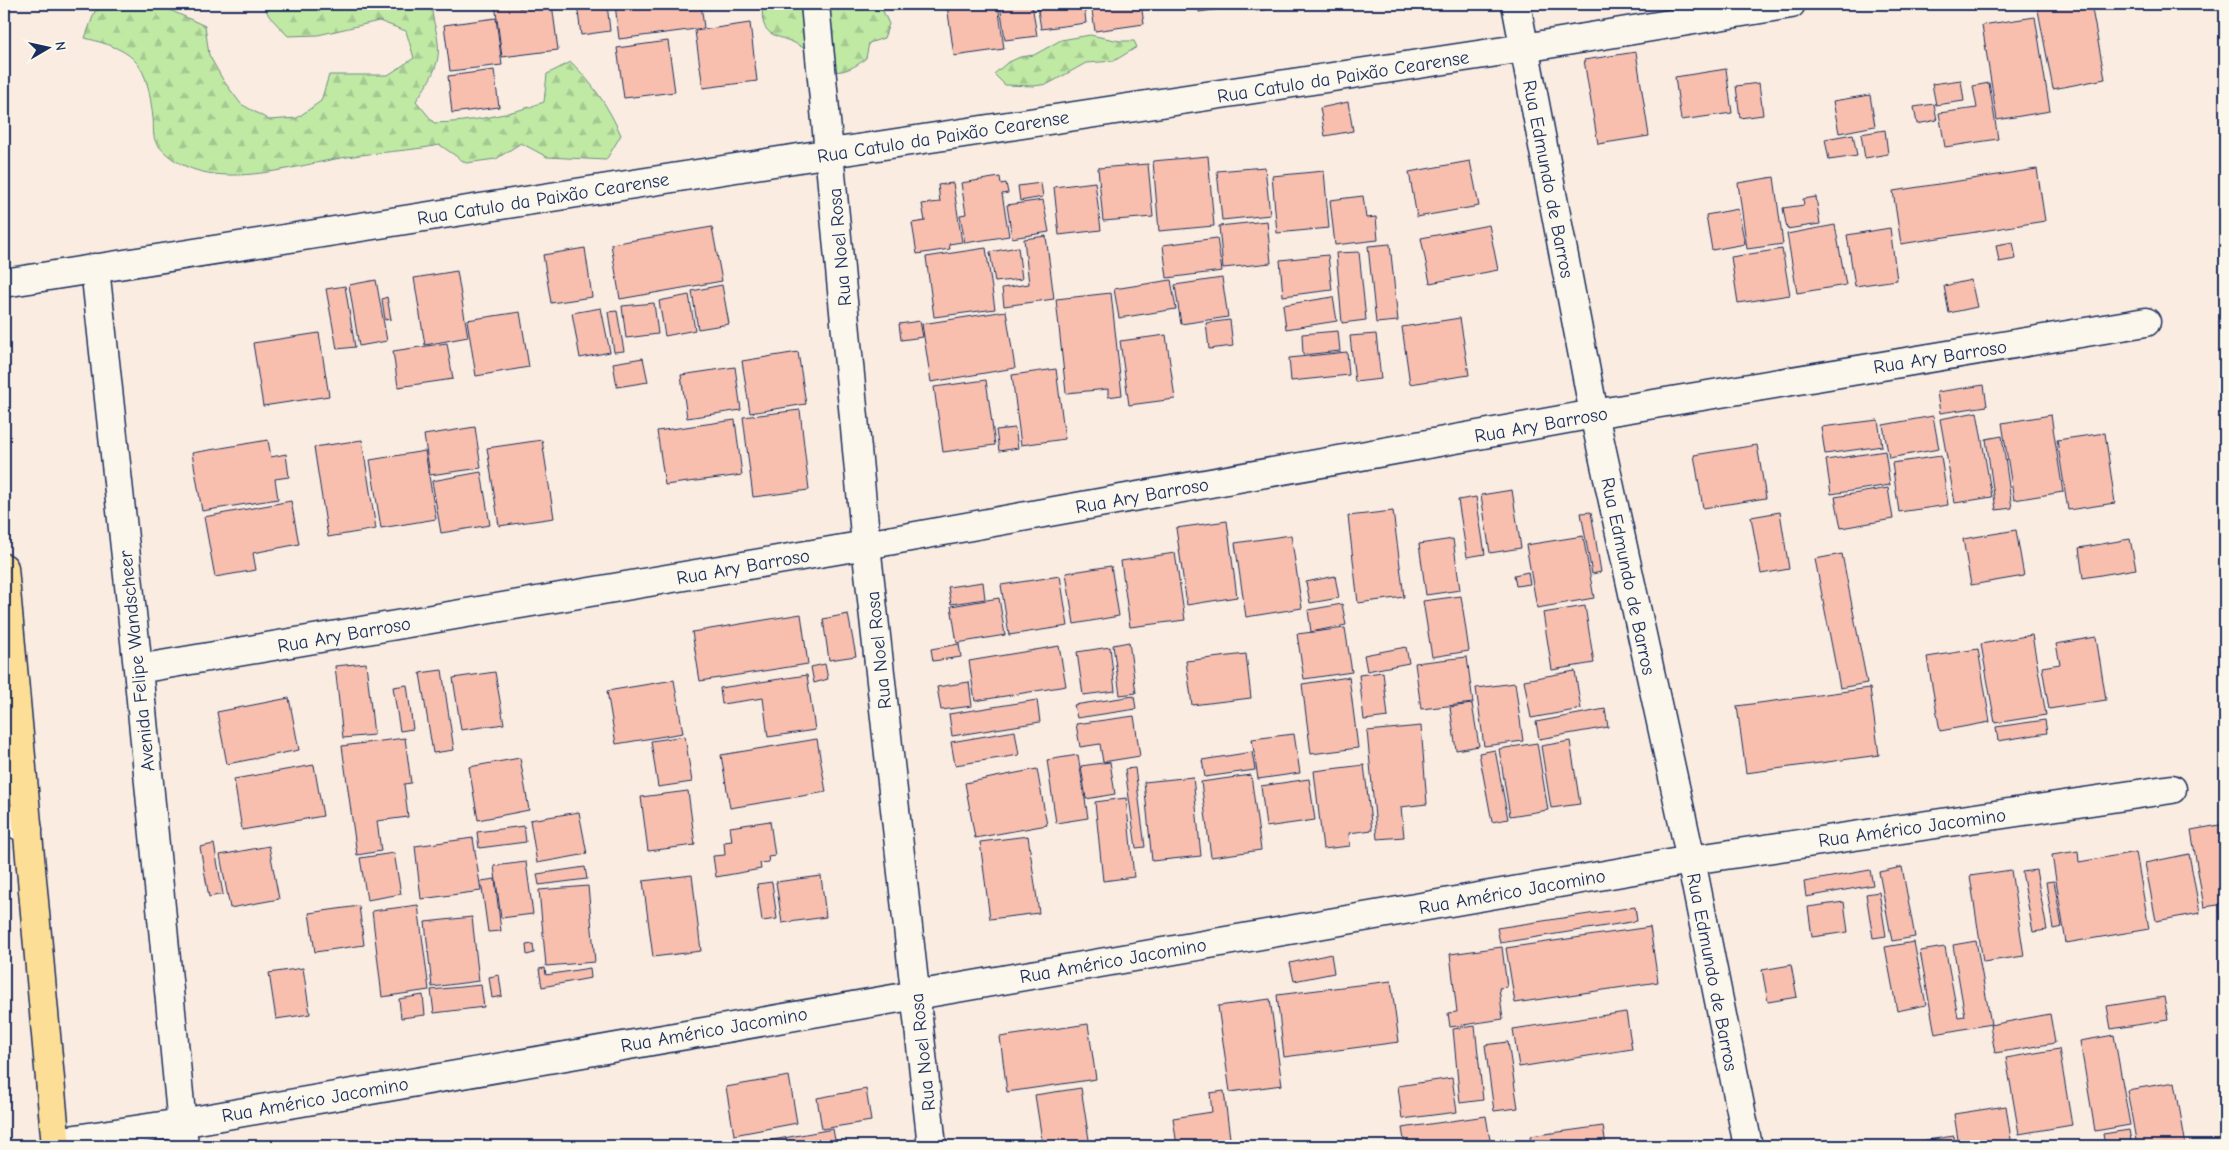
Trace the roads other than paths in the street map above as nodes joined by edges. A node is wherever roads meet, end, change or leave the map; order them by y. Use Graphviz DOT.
graph roads {
  1 [pos="815,4"];
  2 [pos="1516,4"];
  3 [pos="1791,4"];
  4 [pos="1524,48"];
  5 [pos="831,153"];
  6 [pos="95,268"];
  7 [pos="4,283"];
  8 [pos="2146,322"];
  9 [pos="1594,414"];
  10 [pos="866,545"];
  11 [pos="4,568"];
  12 [pos="138,669"];
  13 [pos="2172,789"];
  14 [pos="4,818"];
  15 [pos="28,830"];
  16 [pos="1691,860"];
  17 [pos="917,994"];
  18 [pos="183,1134"];
  19 [pos="56,1144"];
  20 [pos="932,1146"];
  21 [pos="1748,1146"];
  1 -- 5 [label="street, Rua Noel Rosa"];
  2 -- 4 [label="street, Rua Edmundo de Barros"];
  3 -- 4 [label="street, Rua Catulo da Paixão Cearense"];
  4 -- 5 [label="street, Rua Catulo da Paixão Cearense"];
  4 -- 9 [label="street, Rua Edmundo de Barros"];
  5 -- 6 [label="street, Rua Catulo da Paixão Cearense"];
  5 -- 10 [label="street, Rua Noel Rosa"];
  6 -- 7 [label="street"];
  6 -- 12 [label="street, Avenida Felipe Wandscheer"];
  8 -- 9 [label="street, Rua Ary Barroso"];
  9 -- 10 [label="street, Rua Ary Barroso"];
  9 -- 16 [label="street, Rua Edmundo de Barros"];
  10 -- 12 [label="street, Rua Ary Barroso"];
  10 -- 17 [label="street, Rua Noel Rosa"];
  11 -- 15 [label="main road"];
  12 -- 18 [label="street, Avenida Felipe Wandscheer"];
  13 -- 16 [label="street, Rua Américo Jacomino"];
  14 -- 15 [label="street"];
  15 -- 19 [label="main road"];
  16 -- 17 [label="street, Rua Américo Jacomino"];
  16 -- 21 [label="street, Rua Edmundo de Barros"];
  17 -- 18 [label="street, Rua Américo Jacomino"];
  17 -- 20 [label="street, Rua Noel Rosa"];
  18 -- 19 [label="street, Rua Américo Jacomino"];
}
